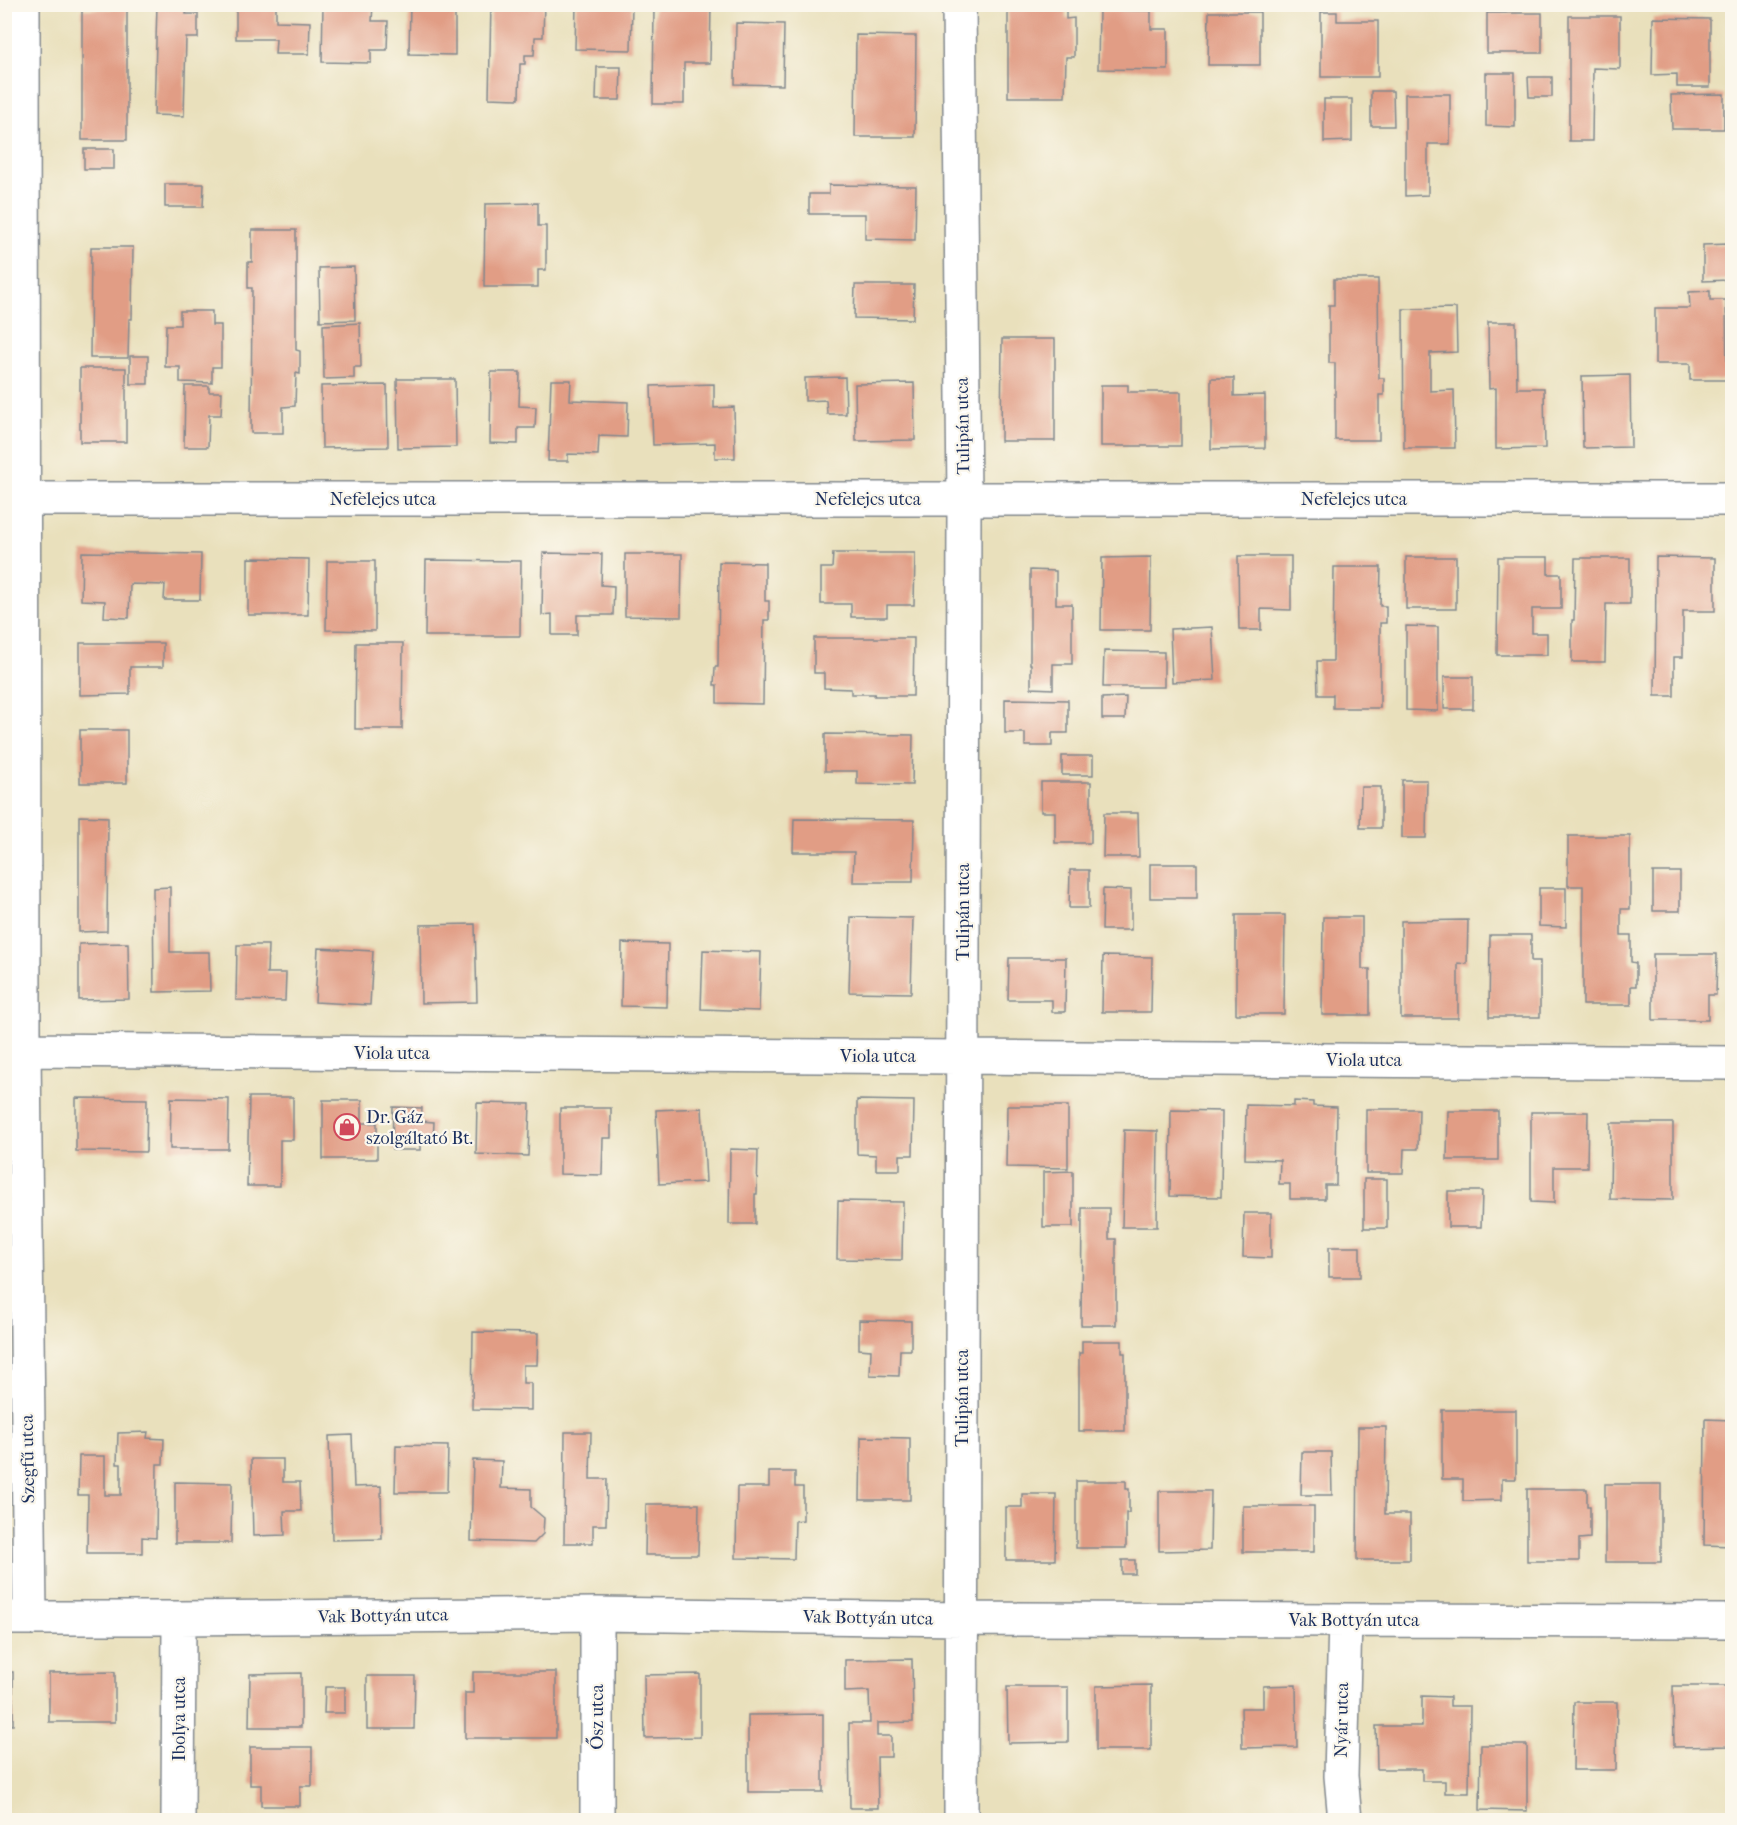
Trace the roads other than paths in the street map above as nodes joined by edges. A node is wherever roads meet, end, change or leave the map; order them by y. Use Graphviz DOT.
graph roads {
  1 [pos="23,4"];
  2 [pos="959,4"];
  3 [pos="964,499"];
  4 [pos="1732,499"];
  5 [pos="14,500"];
  6 [pos="24,1050"];
  7 [pos="963,1057"];
  8 [pos="1732,1063"];
  9 [pos="597,1614"];
  10 [pos="17,1618"];
  11 [pos="179,1618"];
  12 [pos="962,1619"];
  13 [pos="1345,1620"];
  14 [pos="1732,1621"];
  15 [pos="178,1821"];
  16 [pos="597,1821"];
  17 [pos="960,1821"];
  18 [pos="1345,1821"];
  1 -- 5 [label="street, Szegfű utca"];
  2 -- 3 [label="street, Tulipán utca"];
  3 -- 4 [label="street, Nefelejcs utca"];
  3 -- 5 [label="street, Nefelejcs utca"];
  3 -- 7 [label="street, Tulipán utca"];
  5 -- 6 [label="street, Szegfű utca"];
  6 -- 7 [label="street, Viola utca"];
  6 -- 10 [label="street, Szegfű utca"];
  7 -- 8 [label="street, Viola utca"];
  7 -- 12 [label="street, Tulipán utca"];
  9 -- 11 [label="street, Vak Bottyán utca"];
  9 -- 12 [label="street, Vak Bottyán utca"];
  9 -- 16 [label="street, Ősz utca"];
  10 -- 11 [label="street, Vak Bottyán utca"];
  11 -- 15 [label="street, Ibolya utca"];
  12 -- 13 [label="street, Vak Bottyán utca"];
  12 -- 17 [label="street, Tulipán utca"];
  13 -- 14 [label="street, Vak Bottyán utca"];
  13 -- 18 [label="street, Nyár utca"];
}
